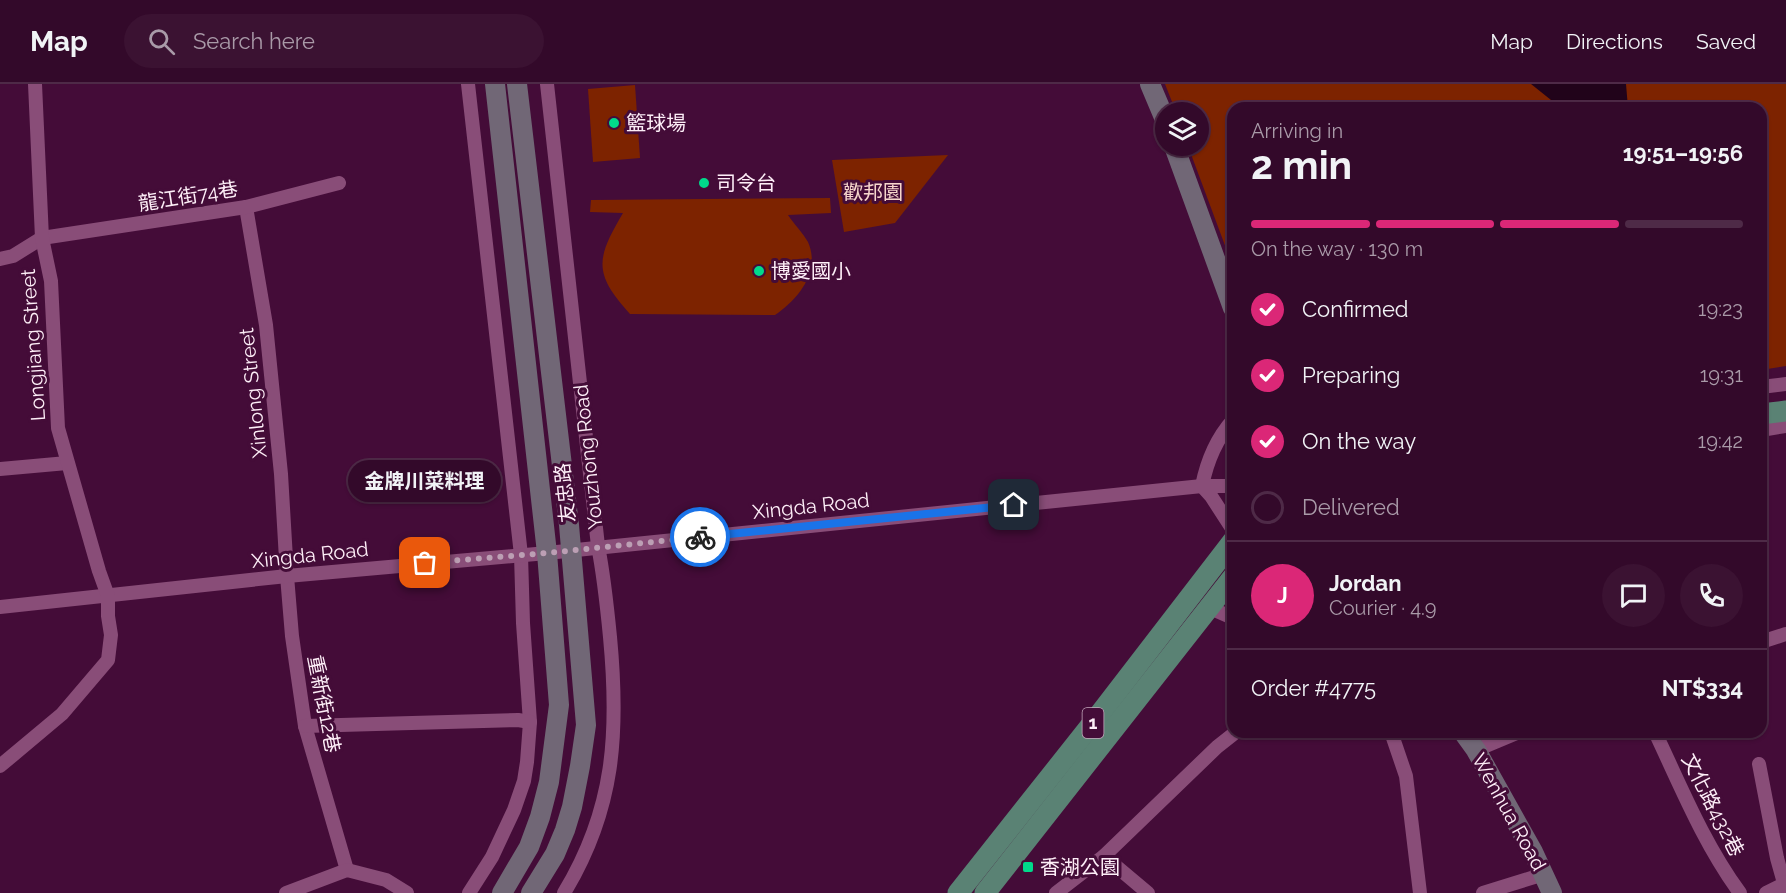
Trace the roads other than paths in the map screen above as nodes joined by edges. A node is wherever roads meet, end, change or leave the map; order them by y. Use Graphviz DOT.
graph roads {
  1 [pos="34,84"];
  2 [pos="468,84"];
  3 [pos="495,84"];
  4 [pos="518,84"];
  5 [pos="547,84"];
  6 [pos="1150,84"];
  7 [pos="1158,102"];
  8 [pos="1178,156"];
  9 [pos="339,183"];
  10 [pos="246,207"];
  11 [pos="42,238"];
  12 [pos="0,259"];
  13 [pos="1227,292"];
  14 [pos="1786,384"];
  15 [pos="1767,386"];
  16 [pos="1786,396"];
  17 [pos="1767,398"];
  18 [pos="1786,411"];
  19 [pos="1767,413"];
  20 [pos="1786,426"];
  21 [pos="1227,427"];
  22 [pos="1767,429"];
  23 [pos="67,463"];
  24 [pos="0,470"];
  25 [pos="1202,486"];
  26 [pos="1227,486"];
  27 [pos="1227,521"];
  28 [pos="598,546"];
  29 [pos="1227,549"];
  30 [pos="571,550"];
  31 [pos="547,553"];
  32 [pos="521,555"];
  33 [pos="286,576"];
  34 [pos="1227,584"];
  35 [pos="108,596"];
  36 [pos="0,606"];
  37 [pos="1208,608"];
  38 [pos="1227,616"];
  39 [pos="1786,634"];
  40 [pos="1767,640"];
  41 [pos="530,722"];
  42 [pos="305,726"];
  43 [pos="1228,738"];
  44 [pos="1393,738"];
  45 [pos="1467,738"];
  46 [pos="1505,738"];
  47 [pos="1658,738"];
  48 [pos="1476,750"];
  49 [pos="1759,764"];
  50 [pos="0,766"];
  51 [pos="1104,856"];
  52 [pos="347,870"];
  53 [pos="1544,874"];
  54 [pos="1786,886"];
  55 [pos="286,893"];
  56 [pos="407,893"];
  57 [pos="470,893"];
  58 [pos="502,893"];
  59 [pos="531,893"];
  60 [pos="564,893"];
  61 [pos="958,893"];
  62 [pos="985,893"];
  63 [pos="1056,893"];
  64 [pos="1148,893"];
  65 [pos="1420,893"];
  66 [pos="1482,893"];
  67 [pos="1552,893"];
  68 [pos="1740,893"];
  69 [pos="1766,893"];
  1 -- 11 [label="street, Longjiang Street"];
  2 -- 32 [label="street"];
  3 -- 31 [label="street"];
  4 -- 30 [label="street, 友忠路"];
  5 -- 28 [label="street, Youzhong Road"];
  6 -- 7 [label="street"];
  8 -- 13 [label="street"];
  9 -- 10 [label="street, 龍江街74巷"];
  10 -- 11 [label="street, 龍江街74巷"];
  10 -- 33 [label="street, Xinlong Street"];
  11 -- 12 [label="street"];
  11 -- 23 [label="street, Longjiang Street"];
  14 -- 15 [label="street"];
  16 -- 17 [label="main road"];
  18 -- 19 [label="main road"];
  20 -- 22 [label="street"];
  21 -- 25 [label="street"];
  23 -- 24 [label="street"];
  23 -- 35 [label="street, Longjiang Street"];
  25 -- 26 [label="street, Xingda Road"];
  25 -- 27 [label="street"];
  25 -- 28 [label="street, Xingda Road"];
  28 -- 30 [label="street, Xingda Road"];
  28 -- 60 [label="street, Youzhong Road"];
  29 -- 61 [label="main road, 1"];
  30 -- 31 [label="street, Xingda Road"];
  30 -- 59 [label="street, 友忠路"];
  31 -- 32 [label="street, Xingda Road"];
  31 -- 58 [label="street"];
  32 -- 33 [label="street, Xingda Road"];
  32 -- 41 [label="street"];
  33 -- 35 [label="street, Xingda Road"];
  33 -- 42 [label="street, 重新街12巷"];
  34 -- 37 [label="main road, 1"];
  35 -- 36 [label="street, Xingda Road"];
  35 -- 50 [label="street, Longjiang Street"];
  37 -- 38 [label="street"];
  37 -- 62 [label="main road, 1"];
  39 -- 40 [label="street"];
  41 -- 42 [label="street"];
  41 -- 57 [label="street"];
  42 -- 52 [label="street, 重新街12巷"];
  43 -- 51 [label="street"];
  44 -- 65 [label="street"];
  45 -- 48 [label="street, Wenhua Road"];
  46 -- 48 [label="street"];
  47 -- 68 [label="street, 文化路432巷"];
  48 -- 53 [label="street, Wenhua Road"];
  49 -- 54 [label="street"];
  51 -- 63 [label="street"];
  51 -- 64 [label="street"];
  52 -- 55 [label="street"];
  52 -- 56 [label="street"];
  53 -- 66 [label="street"];
  53 -- 67 [label="street, Wenhua Road"];
  54 -- 69 [label="street"];
}
